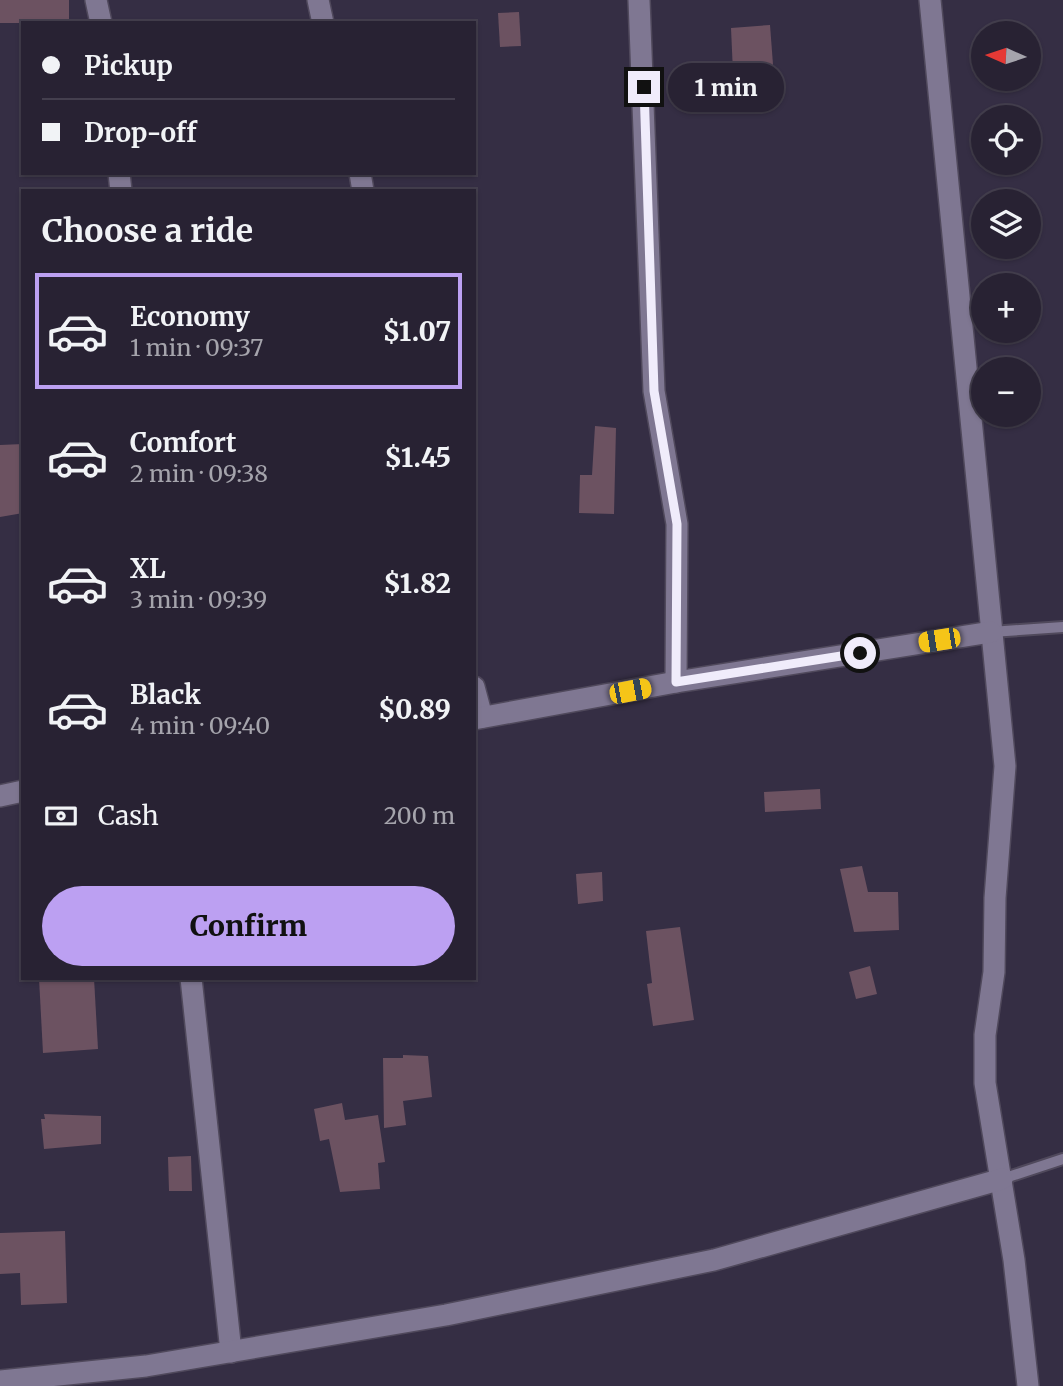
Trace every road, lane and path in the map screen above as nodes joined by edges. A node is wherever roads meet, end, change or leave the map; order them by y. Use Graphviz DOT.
graph roads {
  1 [pos="96,0"];
  2 [pos="318,0"];
  3 [pos="639,0"];
  4 [pos="930,0"];
  5 [pos="101,21"];
  6 [pos="323,21"];
  7 [pos="1063,627"];
  8 [pos="991,632"];
  9 [pos="676,682"];
  10 [pos="478,718"];
  11 [pos="21,791"];
  12 [pos="0,796"];
  13 [pos="191,980"];
  14 [pos="1063,1159"];
  15 [pos="1002,1179"];
  16 [pos="231,1352"];
  17 [pos="0,1381"];
  18 [pos="1028,1386"];
  1 -- 5 [label="street"];
  2 -- 6 [label="street"];
  3 -- 9 [label="street"];
  4 -- 8 [label="street"];
  7 -- 8 [label="lane"];
  8 -- 9 [label="street"];
  8 -- 15 [label="street"];
  9 -- 10 [label="street"];
  11 -- 12 [label="street"];
  13 -- 16 [label="street"];
  14 -- 15 [label="lane"];
  15 -- 16 [label="street"];
  15 -- 18 [label="street"];
  16 -- 17 [label="street"];
}
